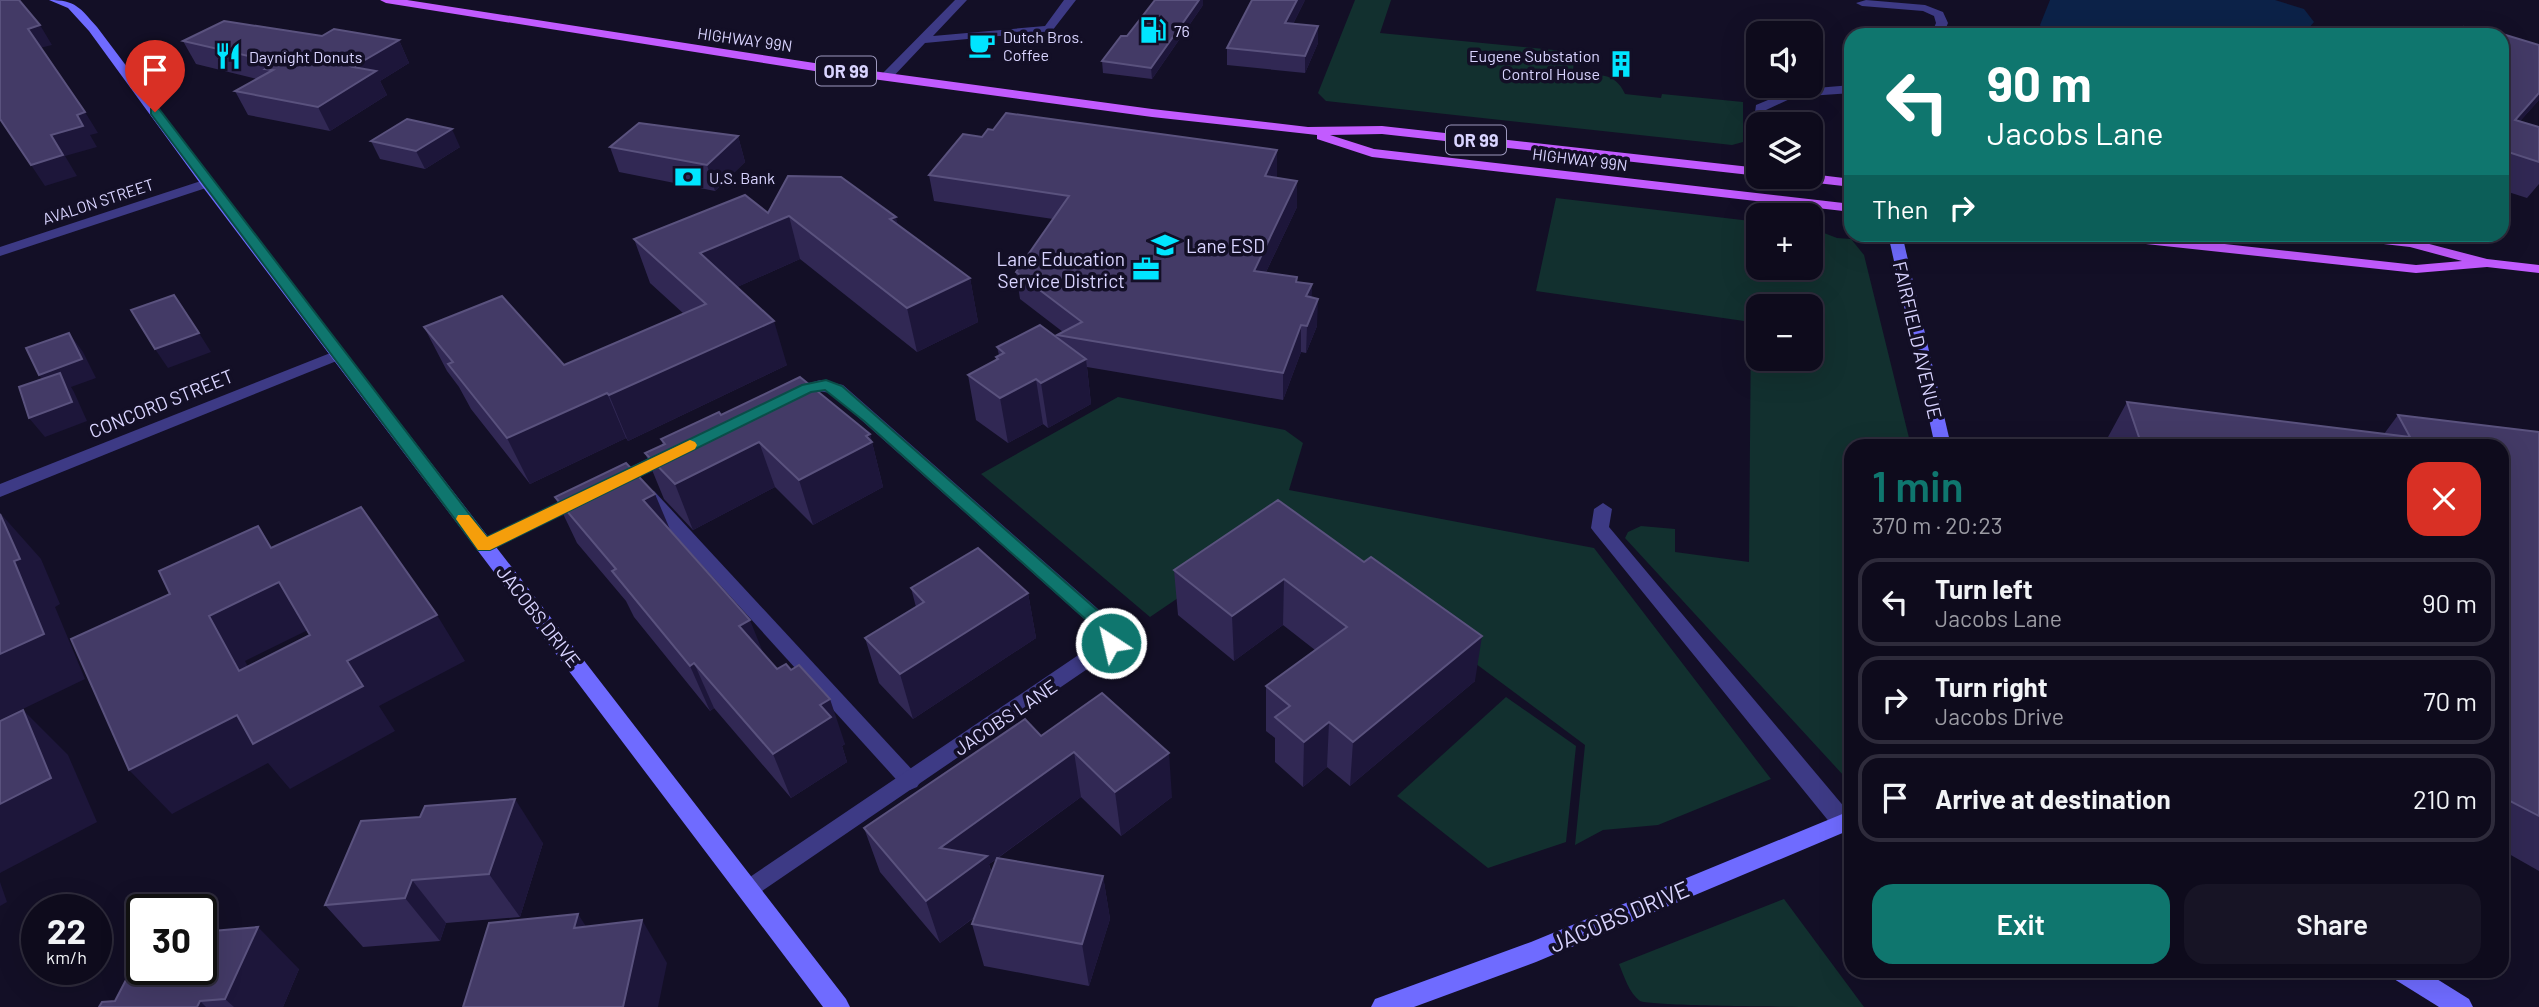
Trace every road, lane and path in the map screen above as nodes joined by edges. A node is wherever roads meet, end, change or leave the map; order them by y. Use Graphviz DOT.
graph roads {
  1 [pos="55,0"];
  2 [pos="386,0"];
  3 [pos="961,0"];
  4 [pos="1070,0"];
  5 [pos="1862,3"];
  6 [pos="1940,28"];
  7 [pos="922,40"];
  8 [pos="887,77"];
  9 [pos="1844,89"];
  10 [pos="1760,112"];
  11 [pos="1308,131"];
  12 [pos="1746,171"];
  13 [pos="1823,180"];
  14 [pos="1844,182"];
  15 [pos="207,183"];
  16 [pos="1844,207"];
  17 [pos="1897,242"];
  18 [pos="2167,242"];
  19 [pos="2401,242"];
  20 [pos="0,252"];
  21 [pos="2487,263"];
  22 [pos="2539,269"];
  23 [pos="338,355"];
  24 [pos="775,404"];
  25 [pos="1941,439"];
  26 [pos="686,447"];
  27 [pos="629,474"];
  28 [pos="0,491"];
  29 [pos="1602,509"];
  30 [pos="484,546"];
  31 [pos="910,782"];
  32 [pos="1844,816"];
  33 [pos="1844,821"];
  34 [pos="749,890"];
  35 [pos="2413,978"];
  36 [pos="838,1007"];
  37 [pos="1383,1007"];
  38 [pos="2461,1007"];
  1 -- 15 [label="street, JACOBS DRIVE"];
  2 -- 8 [label="main road, HIGHWAY 99N / OR 99"];
  3 -- 7 [label="street"];
  4 -- 7 [label="street"];
  5 -- 6 [label="street"];
  7 -- 8 [label="street"];
  8 -- 11 [label="main road, HIGHWAY 99N / OR 99"];
  9 -- 10 [label="street"];
  11 -- 12 [label="main road, HIGHWAY 99N / OR 99"];
  11 -- 16 [label="main road, HIGHWAY 99N / OR 99"];
  13 -- 14 [label="main road"];
  15 -- 20 [label="street, AVALON STREET"];
  15 -- 23 [label="street, JACOBS DRIVE"];
  17 -- 25 [label="street, FAIRFIELD AVENUE"];
  18 -- 21 [label="main road"];
  19 -- 21 [label="main road"];
  21 -- 22 [label="main road"];
  23 -- 28 [label="street, CONCORD STREET"];
  23 -- 30 [label="street, JACOBS DRIVE"];
  24 -- 31 [label="street, JACOBS LANE"];
  26 -- 27 [label="street"];
  27 -- 30 [label="street"];
  27 -- 31 [label="street"];
  29 -- 32 [label="street"];
  30 -- 34 [label="street, JACOBS DRIVE"];
  31 -- 34 [label="street, JACOBS LANE"];
  33 -- 37 [label="street, JACOBS DRIVE"];
  34 -- 36 [label="street, JACOBS DRIVE"];
  35 -- 38 [label="street"];
}
